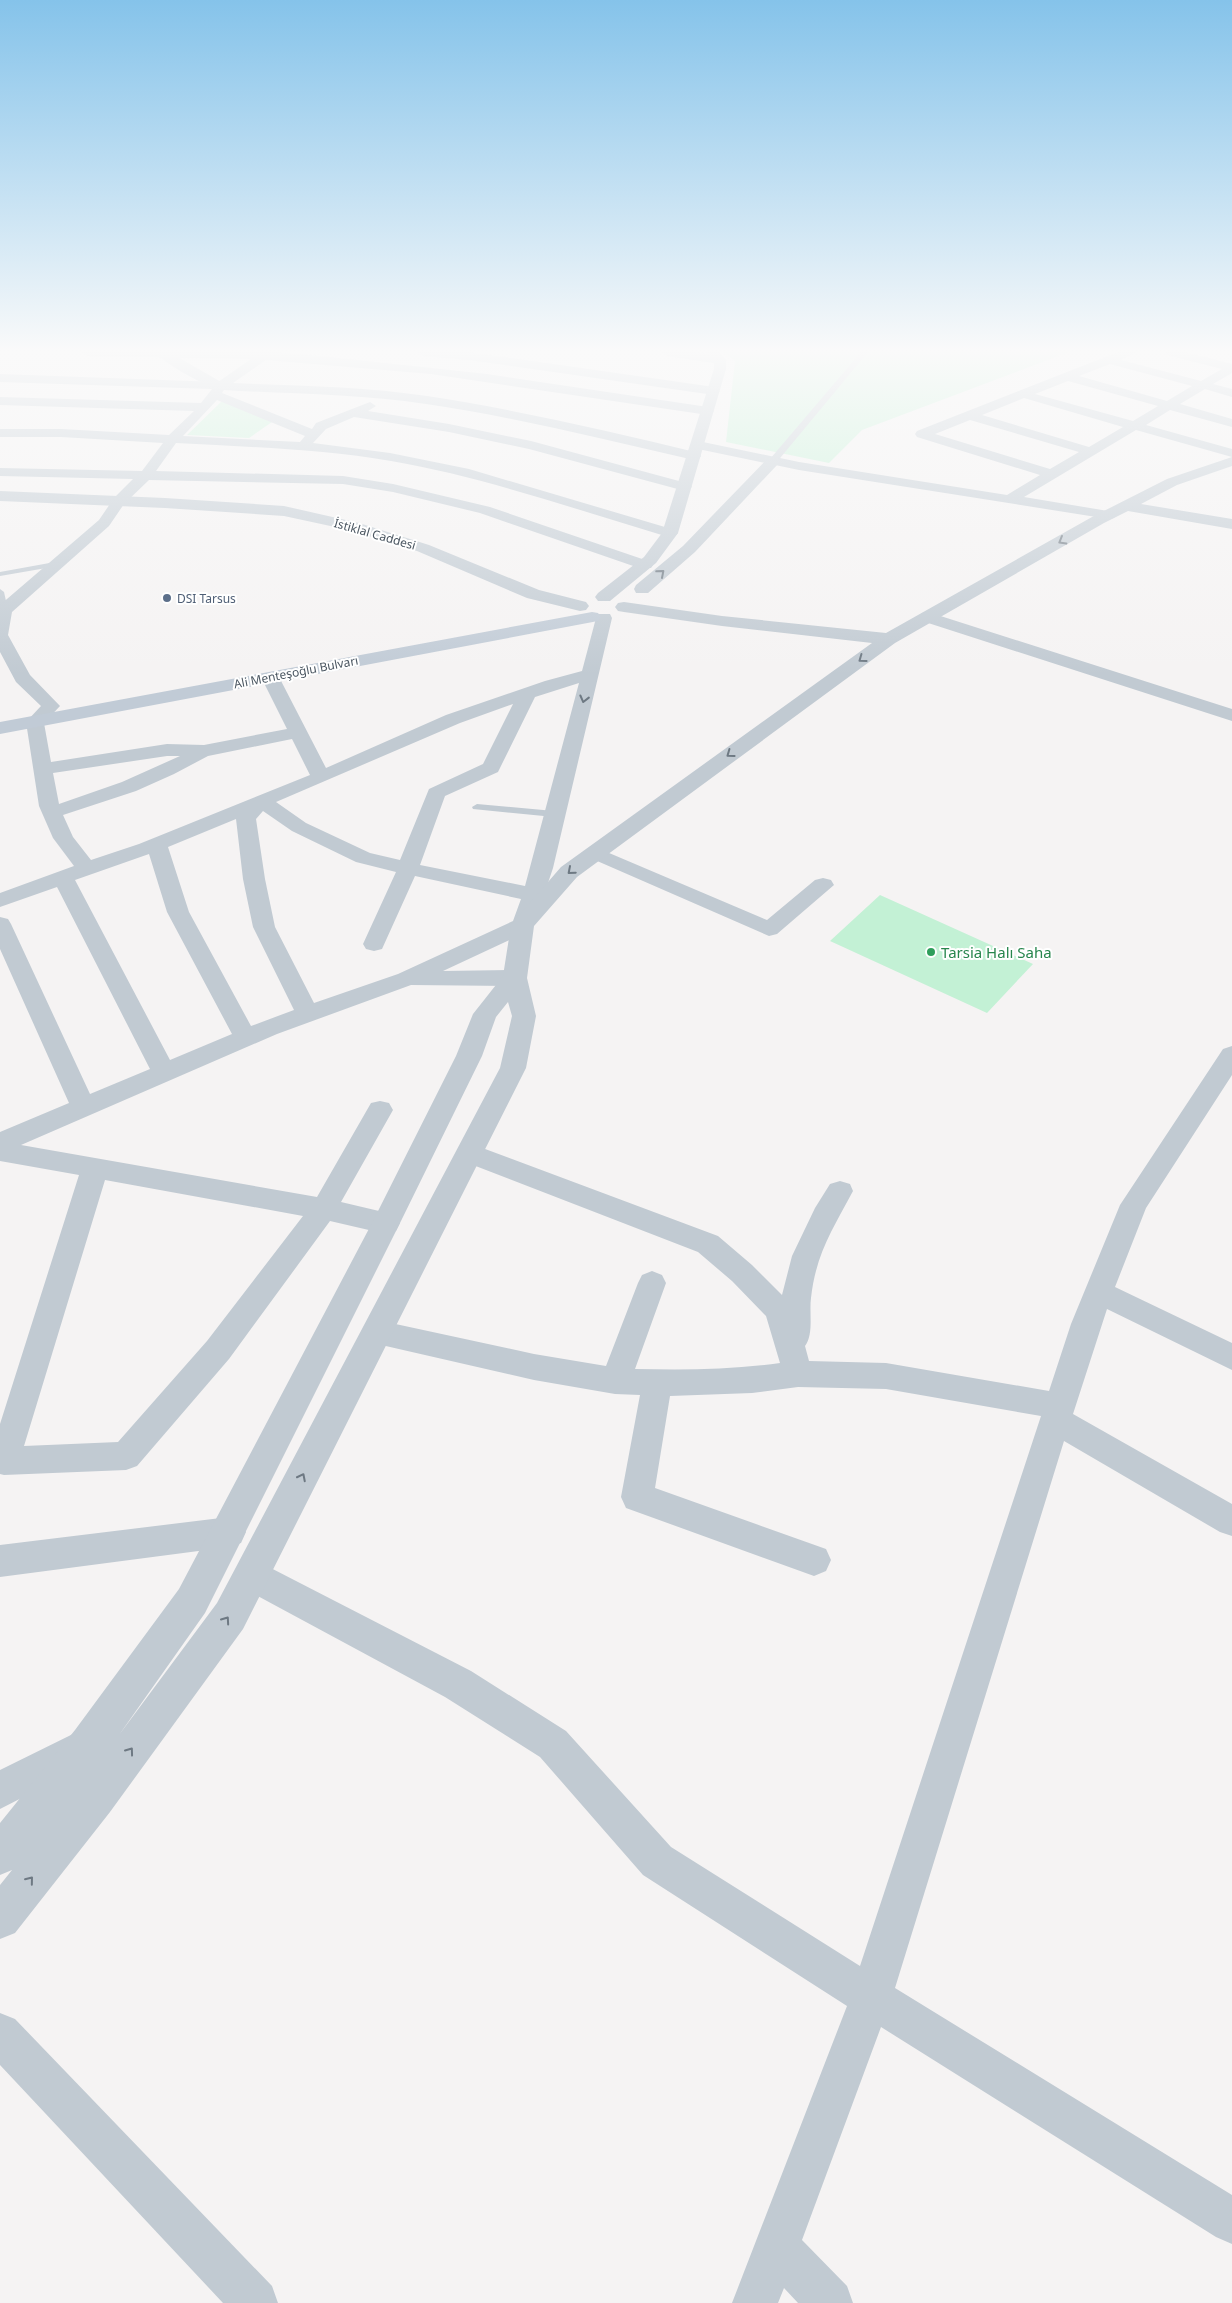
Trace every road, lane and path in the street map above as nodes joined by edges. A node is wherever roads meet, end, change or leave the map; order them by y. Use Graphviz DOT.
graph roads {
  1 [pos="157,459"];
  2 [pos="402,459"];
  3 [pos="586,459"];
  4 [pos="693,459"];
  5 [pos="761,459"];
  6 [pos="1004,459"];
  7 [pos="1075,459"];
  8 [pos="773,461"];
  9 [pos="1232,461"];
  10 [pos="0,472"];
  11 [pos="147,474"];
  12 [pos="1051,474"];
  13 [pos="685,487"];
  14 [pos="0,496"];
  15 [pos="1010,499"];
  16 [pos="120,501"];
  17 [pos="1117,510"];
  18 [pos="1230,522"];
  19 [pos="670,533"];
  20 [pos="685,553"];
  21 [pos="55,564"];
  22 [pos="644,564"];
  23 [pos="0,574"];
  24 [pos="0,592"];
  25 [pos="604,597"];
  26 [pos="624,606"];
  27 [pos="4,610"];
  28 [pos="594,614"];
  29 [pos="928,616"];
  30 [pos="722,621"];
  31 [pos="889,639"];
  32 [pos="590,674"];
  33 [pos="270,677"];
  34 [pos="527,694"];
  35 [pos="50,706"];
  36 [pos="0,715"];
  37 [pos="1232,715"];
  38 [pos="35,722"];
  39 [pos="0,728"];
  40 [pos="298,732"];
  41 [pos="204,751"];
  42 [pos="43,769"];
  43 [pos="321,777"];
  44 [pos="261,801"];
  45 [pos="478,807"];
  46 [pos="52,812"];
  47 [pos="554,814"];
  48 [pos="156,843"];
  49 [pos="595,853"];
  50 [pos="408,868"];
  51 [pos="88,869"];
  52 [pos="63,878"];
  53 [pos="823,885"];
  54 [pos="533,894"];
  55 [pos="0,900"];
  56 [pos="0,924"];
  57 [pos="523,925"];
  58 [pos="374,944"];
  59 [pos="515,978"];
  60 [pos="406,979"];
  61 [pos="308,1014"];
  62 [pos="246,1038"];
  63 [pos="1232,1055"];
  64 [pos="164,1072"];
  65 [pos="83,1106"];
  66 [pos="380,1110"];
  67 [pos="0,1143"];
  68 [pos="0,1151"];
  69 [pos="469,1153"];
  70 [pos="95,1168"];
  71 [pos="840,1190"];
  72 [pos="324,1209"];
  73 [pos="386,1223"];
  74 [pos="652,1283"];
  75 [pos="1099,1292"];
  76 [pos="377,1332"];
  77 [pos="1232,1357"];
  78 [pos="798,1374"];
  79 [pos="615,1381"];
  80 [pos="657,1383"];
  81 [pos="1057,1413"];
  82 [pos="1232,1521"];
  83 [pos="229,1532"];
  84 [pos="0,1560"];
  85 [pos="814,1560"];
  86 [pos="250,1575"];
  87 [pos="90,1744"];
  88 [pos="0,1790"];
  89 [pos="0,1855"];
  90 [pos="0,1918"];
  91 [pos="871,1998"];
  92 [pos="0,2034"];
  93 [pos="1232,2221"];
  94 [pos="776,2246"];
  95 [pos="255,2303"];
  96 [pos="755,2303"];
  97 [pos="830,2303"];
  1 -- 11 [label="street"];
  2 -- 19 [label="street"];
  3 -- 13 [label="street"];
  4 -- 13 [label="street"];
  5 -- 8 [label="street"];
  6 -- 12 [label="street"];
  7 -- 12 [label="street"];
  8 -- 15 [label="street"];
  8 -- 20 [label="street"];
  9 -- 17 [label="street"];
  10 -- 11 [label="street"];
  11 -- 16 [label="street"];
  11 -- 22 [label="street"];
  12 -- 15 [label="street"];
  13 -- 19 [label="street"];
  14 -- 16 [label="street, İstiklal Caddesi"];
  15 -- 17 [label="street"];
  16 -- 21 [label="street"];
  16 -- 28 [label="street, İstiklal Caddesi"];
  17 -- 18 [label="street"];
  17 -- 29 [label="street, one-way"];
  19 -- 20 [label="street"];
  19 -- 22 [label="street"];
  26 -- 20 [label="street, one-way"];
  21 -- 23 [label="lane"];
  21 -- 27 [label="street"];
  22 -- 25 [label="street"];
  24 -- 27 [label="lane"];
  25 -- 26 [label="street"];
  25 -- 28 [label="street"];
  26 -- 28 [label="street"];
  26 -- 30 [label="street"];
  27 -- 35 [label="street"];
  28 -- 30 [label="street, İstiklal Caddesi"];
  28 -- 32 [label="street"];
  28 -- 33 [label="main road, Ali Menteşoğlu Bulvarı"];
  28 -- 35 [label="main road, Ali Menteşoğlu Bulvarı"];
  29 -- 31 [label="street"];
  29 -- 37 [label="street"];
  30 -- 31 [label="street"];
  31 -- 49 [label="street, one-way"];
  32 -- 34 [label="street"];
  32 -- 47 [label="street, one-way"];
  33 -- 38 [label="main road, Ali Menteşoğlu Bulvarı"];
  33 -- 40 [label="street"];
  34 -- 43 [label="street"];
  34 -- 50 [label="street"];
  35 -- 36 [label="main road, Ali Menteşoğlu Bulvarı"];
  35 -- 38 [label="street"];
  38 -- 39 [label="main road, Ali Menteşoğlu Bulvarı"];
  38 -- 42 [label="street"];
  40 -- 41 [label="street"];
  40 -- 43 [label="street"];
  41 -- 42 [label="street"];
  41 -- 46 [label="street"];
  42 -- 46 [label="street"];
  43 -- 44 [label="street"];
  44 -- 48 [label="street"];
  44 -- 50 [label="street"];
  44 -- 61 [label="street"];
  45 -- 47 [label="lane"];
  46 -- 51 [label="street"];
  47 -- 54 [label="street"];
  48 -- 51 [label="street"];
  48 -- 62 [label="street"];
  49 -- 53 [label="street"];
  49 -- 57 [label="street, one-way"];
  50 -- 54 [label="street"];
  50 -- 58 [label="street"];
  51 -- 52 [label="street"];
  52 -- 55 [label="street"];
  52 -- 64 [label="street"];
  54 -- 57 [label="street"];
  56 -- 65 [label="street"];
  57 -- 59 [label="street"];
  57 -- 60 [label="street"];
  59 -- 60 [label="street"];
  59 -- 69 [label="street"];
  59 -- 73 [label="street"];
  60 -- 61 [label="street"];
  61 -- 62 [label="street"];
  62 -- 64 [label="street"];
  63 -- 75 [label="street"];
  64 -- 65 [label="street"];
  65 -- 67 [label="street"];
  66 -- 72 [label="street"];
  68 -- 70 [label="street"];
  69 -- 76 [label="street"];
  69 -- 78 [label="street"];
  70 -- 72 [label="street"];
  70 -- 72 [label="street"];
  71 -- 78 [label="street"];
  72 -- 73 [label="street"];
  73 -- 83 [label="street"];
  74 -- 79 [label="street"];
  75 -- 77 [label="street"];
  75 -- 81 [label="street"];
  76 -- 79 [label="street"];
  86 -- 76 [label="street, one-way"];
  78 -- 80 [label="street"];
  78 -- 81 [label="street"];
  79 -- 80 [label="street"];
  80 -- 85 [label="street"];
  81 -- 82 [label="street"];
  81 -- 91 [label="street"];
  83 -- 84 [label="street"];
  83 -- 87 [label="street"];
  90 -- 86 [label="street, one-way"];
  86 -- 91 [label="street"];
  87 -- 88 [label="street"];
  87 -- 89 [label="street"];
  91 -- 93 [label="street"];
  91 -- 94 [label="street"];
  92 -- 95 [label="street"];
  94 -- 96 [label="street"];
  94 -- 97 [label="street"];
}
